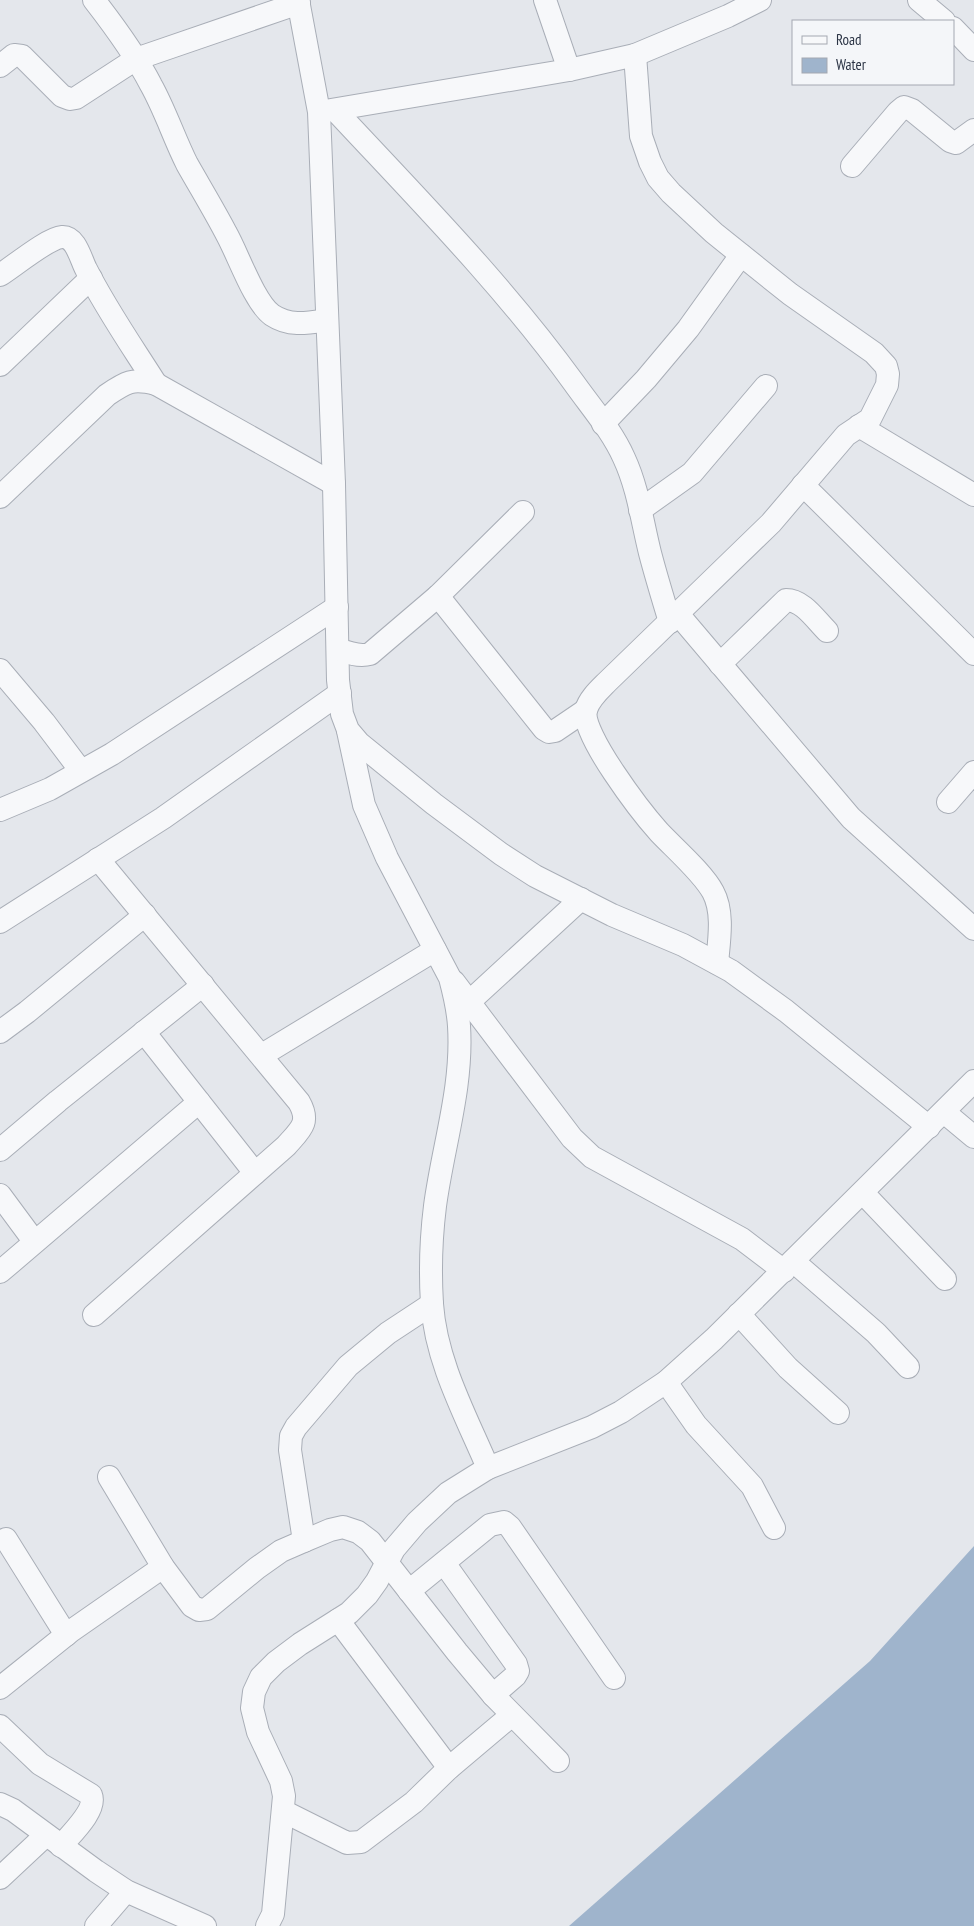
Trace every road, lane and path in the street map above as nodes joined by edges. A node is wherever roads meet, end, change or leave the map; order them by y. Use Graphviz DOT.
graph roads {
  1 [pos="94,0"];
  2 [pos="545,0"];
  3 [pos="760,0"];
  4 [pos="919,0"];
  5 [pos="299,2"];
  6 [pos="725,8"];
  7 [pos="943,20"];
  8 [pos="954,29"];
  9 [pos="974,50"];
  10 [pos="635,55"];
  11 [pos="136,60"];
  12 [pos="0,66"];
  13 [pos="569,70"];
  14 [pos="327,111"];
  15 [pos="974,130"];
  16 [pos="852,166"];
  17 [pos="742,255"];
  18 [pos="0,275"];
  19 [pos="91,278"];
  20 [pos="327,320"];
  21 [pos="0,365"];
  22 [pos="156,384"];
  23 [pos="766,386"];
  24 [pos="603,424"];
  25 [pos="859,426"];
  26 [pos="334,484"];
  27 [pos="803,485"];
  28 [pos="974,495"];
  29 [pos="0,497"];
  30 [pos="640,510"];
  31 [pos="523,512"];
  32 [pos="438,596"];
  33 [pos="337,607"];
  34 [pos="674,618"];
  35 [pos="827,631"];
  36 [pos="338,650"];
  37 [pos="974,654"];
  38 [pos="720,664"];
  39 [pos="0,670"];
  40 [pos="340,694"];
  41 [pos="586,710"];
  42 [pos="348,730"];
  43 [pos="81,771"];
  44 [pos="974,772"];
  45 [pos="948,802"];
  46 [pos="0,810"];
  47 [pos="98,859"];
  48 [pos="581,899"];
  49 [pos="145,915"];
  50 [pos="0,922"];
  51 [pos="974,929"];
  52 [pos="436,950"];
  53 [pos="717,963"];
  54 [pos="450,978"];
  55 [pos="203,985"];
  56 [pos="469,1002"];
  57 [pos="0,1032"];
  58 [pos="144,1032"];
  59 [pos="262,1055"];
  60 [pos="974,1081"];
  61 [pos="199,1102"];
  62 [pos="936,1119"];
  63 [pos="974,1137"];
  64 [pos="0,1150"];
  65 [pos="255,1173"];
  66 [pos="863,1193"];
  67 [pos="0,1196"];
  68 [pos="34,1241"];
  69 [pos="788,1266"];
  70 [pos="0,1272"];
  71 [pos="945,1279"];
  72 [pos="432,1304"];
  73 [pos="94,1314"];
  74 [pos="739,1314"];
  75 [pos="908,1367"];
  76 [pos="666,1382"];
  77 [pos="838,1413"];
  78 [pos="488,1468"];
  79 [pos="109,1477"];
  80 [pos="774,1528"];
  81 [pos="6,1539"];
  82 [pos="304,1541"];
  83 [pos="387,1562"];
  84 [pos="444,1563"];
  85 [pos="164,1567"];
  86 [pos="409,1591"];
  87 [pos="338,1620"];
  88 [pos="66,1635"];
  89 [pos="614,1678"];
  90 [pos="0,1688"];
  91 [pos="493,1695"];
  92 [pos="512,1715"];
  93 [pos="0,1726"];
  94 [pos="558,1761"];
  95 [pos="449,1768"];
  96 [pos="0,1804"];
  97 [pos="282,1811"];
  98 [pos="54,1840"];
  99 [pos="0,1878"];
  100 [pos="126,1891"];
  101 [pos="96,1926"];
  102 [pos="205,1926"];
  103 [pos="267,1926"];
  1 -- 11 [label="street"];
  2 -- 13 [label="street"];
  3 -- 6 [label="street"];
  4 -- 7 [label="street"];
  5 -- 11 [label="street"];
  5 -- 14 [label="street"];
  6 -- 10 [label="street"];
  8 -- 9 [label="street"];
  10 -- 13 [label="street"];
  10 -- 17 [label="street"];
  11 -- 12 [label="street"];
  11 -- 20 [label="street"];
  13 -- 14 [label="street"];
  14 -- 20 [label="street"];
  14 -- 24 [label="street"];
  15 -- 16 [label="street"];
  17 -- 24 [label="street"];
  17 -- 25 [label="street"];
  18 -- 19 [label="street"];
  19 -- 21 [label="street"];
  19 -- 22 [label="street"];
  20 -- 26 [label="street"];
  22 -- 26 [label="street"];
  22 -- 29 [label="street"];
  23 -- 30 [label="street"];
  24 -- 30 [label="street"];
  25 -- 27 [label="street"];
  25 -- 28 [label="street"];
  26 -- 33 [label="street"];
  27 -- 34 [label="street"];
  27 -- 37 [label="street"];
  30 -- 34 [label="street"];
  31 -- 32 [label="street"];
  32 -- 36 [label="street"];
  32 -- 41 [label="street"];
  33 -- 36 [label="street"];
  33 -- 43 [label="street"];
  34 -- 38 [label="street"];
  34 -- 41 [label="street"];
  35 -- 38 [label="street"];
  36 -- 40 [label="street"];
  38 -- 51 [label="street"];
  39 -- 43 [label="street"];
  40 -- 42 [label="street"];
  40 -- 47 [label="street"];
  41 -- 53 [label="street"];
  42 -- 48 [label="street"];
  42 -- 52 [label="street"];
  43 -- 46 [label="street"];
  44 -- 45 [label="street"];
  47 -- 49 [label="street"];
  47 -- 50 [label="street"];
  48 -- 53 [label="street"];
  48 -- 56 [label="street"];
  49 -- 55 [label="street"];
  49 -- 57 [label="street"];
  52 -- 54 [label="street"];
  52 -- 59 [label="street"];
  53 -- 62 [label="street"];
  54 -- 56 [label="street"];
  54 -- 72 [label="street"];
  55 -- 58 [label="street"];
  55 -- 59 [label="street"];
  56 -- 69 [label="street"];
  58 -- 61 [label="street"];
  58 -- 64 [label="street"];
  59 -- 65 [label="street"];
  60 -- 62 [label="street"];
  61 -- 65 [label="street"];
  61 -- 68 [label="street"];
  62 -- 63 [label="street"];
  62 -- 66 [label="street"];
  65 -- 73 [label="street"];
  66 -- 69 [label="street"];
  66 -- 71 [label="street"];
  67 -- 68 [label="street"];
  68 -- 70 [label="street"];
  69 -- 74 [label="street"];
  69 -- 75 [label="street"];
  72 -- 78 [label="street"];
  72 -- 82 [label="street"];
  74 -- 76 [label="street"];
  74 -- 77 [label="street"];
  76 -- 78 [label="street"];
  76 -- 80 [label="street"];
  78 -- 83 [label="street"];
  79 -- 85 [label="street"];
  81 -- 88 [label="street"];
  82 -- 83 [label="street"];
  82 -- 85 [label="street"];
  83 -- 86 [label="street"];
  83 -- 87 [label="street"];
  84 -- 86 [label="street"];
  84 -- 89 [label="street"];
  84 -- 91 [label="street"];
  85 -- 88 [label="street"];
  86 -- 91 [label="street"];
  87 -- 95 [label="street"];
  87 -- 97 [label="street"];
  88 -- 90 [label="street"];
  91 -- 92 [label="street"];
  92 -- 94 [label="street"];
  92 -- 95 [label="street"];
  93 -- 98 [label="street"];
  95 -- 97 [label="street"];
  96 -- 98 [label="street"];
  97 -- 103 [label="street"];
  98 -- 99 [label="street"];
  98 -- 100 [label="street"];
  100 -- 101 [label="street"];
  100 -- 102 [label="street"];
}
